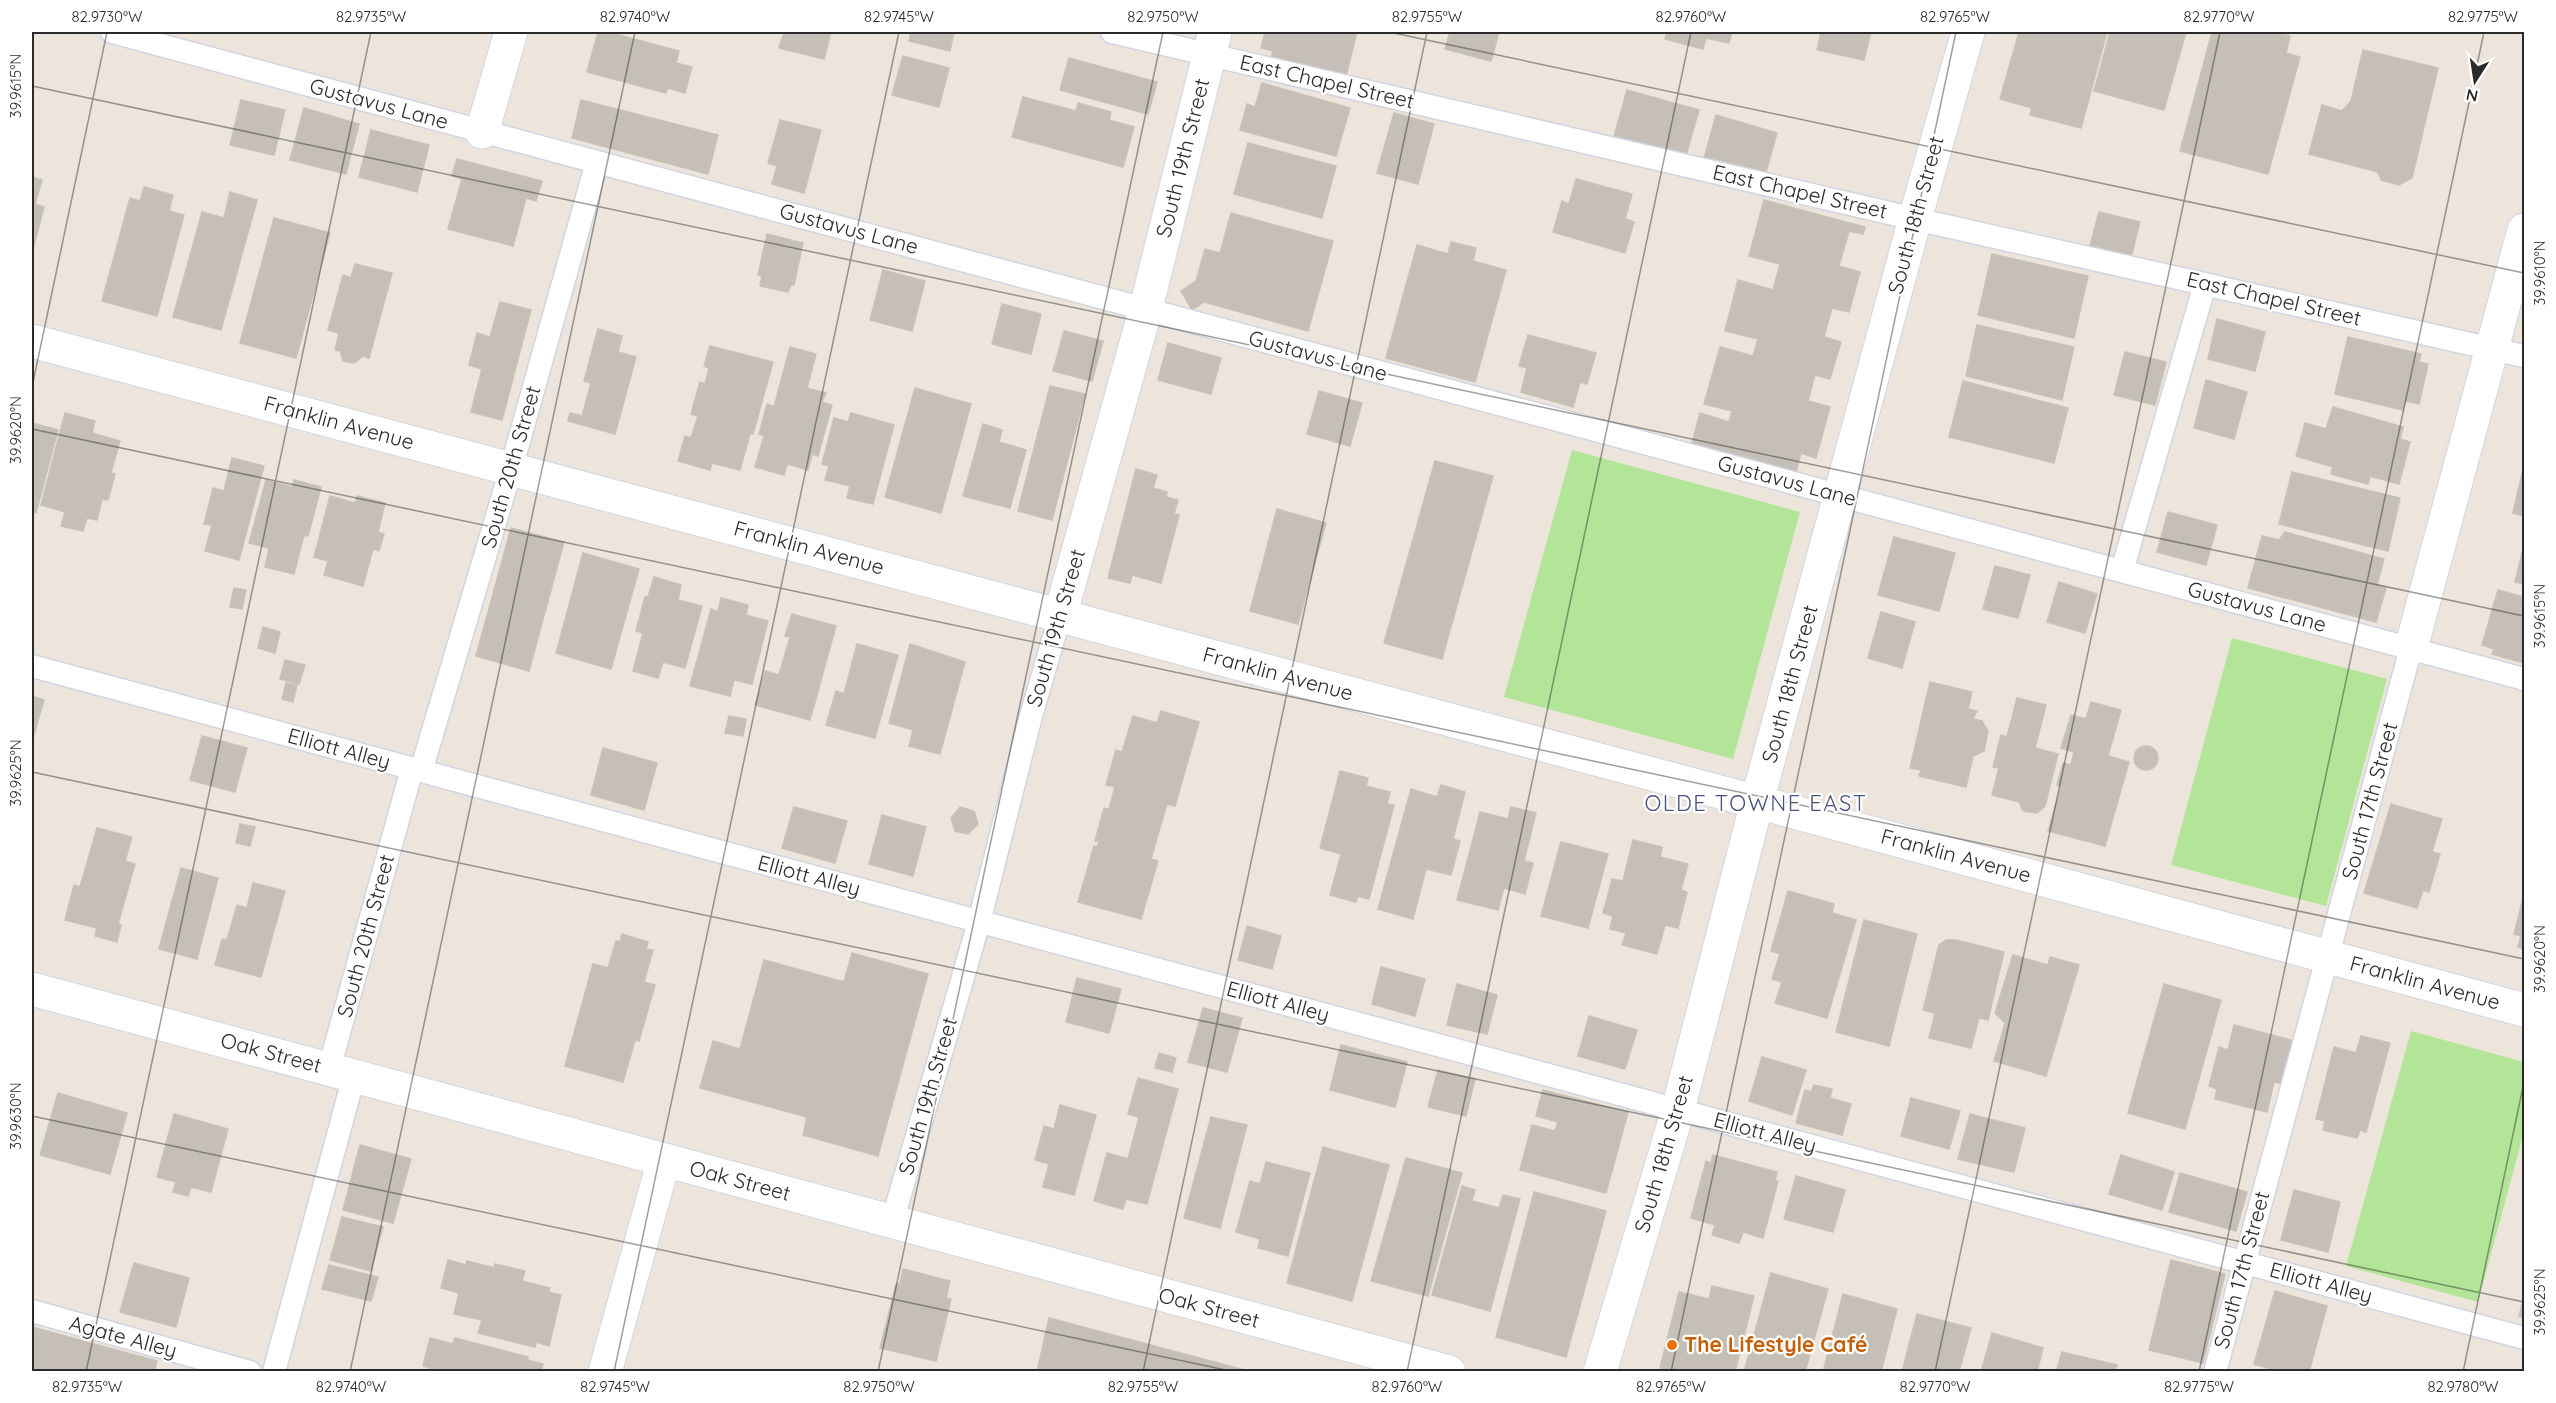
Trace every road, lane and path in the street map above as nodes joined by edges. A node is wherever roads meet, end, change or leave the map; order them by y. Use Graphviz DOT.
graph roads {
  1 [pos="112,32"];
  2 [pos="511,32"];
  3 [pos="1112,32"];
  4 [pos="1968,32"];
  5 [pos="179,40"];
  6 [pos="1212,43"];
  7 [pos="482,132"];
  8 [pos="597,162"];
  9 [pos="1915,219"];
  10 [pos="2524,230"];
  11 [pos="2205,284"];
  12 [pos="1146,308"];
  13 [pos="32,340"];
  14 [pos="2492,348"];
  15 [pos="2524,356"];
  16 [pos="511,469"];
  17 [pos="1841,495"];
  18 [pos="2122,571"];
  19 [pos="1060,616"];
  20 [pos="2411,648"];
  21 [pos="32,666"];
  22 [pos="2524,679"];
  23 [pos="416,770"];
  24 [pos="1758,802"];
  25 [pos="979,922"];
  26 [pos="2329,957"];
  27 [pos="32,989"];
  28 [pos="2524,1011"];
  29 [pos="341,1072"];
  30 [pos="1678,1110"];
  31 [pos="664,1160"];
  32 [pos="892,1222"];
  33 [pos="2243,1262"];
  34 [pos="32,1311"];
  35 [pos="2524,1338"];
  36 [pos="250,1371"];
  37 [pos="274,1371"];
  38 [pos="605,1371"];
  39 [pos="1449,1371"];
  40 [pos="1600,1371"];
  41 [pos="2215,1371"];
  1 -- 5 [label="lane, Gustavus Lane"];
  2 -- 7 [label="street"];
  3 -- 6 [label="lane, East Chapel Street"];
  4 -- 9 [label="street, South 18th Street"];
  5 -- 7 [label="lane, Gustavus Lane"];
  6 -- 9 [label="lane, East Chapel Street"];
  6 -- 12 [label="street, South 19th Street"];
  7 -- 8 [label="lane, Gustavus Lane"];
  8 -- 12 [label="lane, Gustavus Lane"];
  8 -- 16 [label="lane, South 20th Street"];
  9 -- 11 [label="lane, East Chapel Street"];
  9 -- 17 [label="street, South 18th Street"];
  10 -- 14 [label="street, South 17th Street"];
  11 -- 14 [label="lane, East Chapel Street"];
  11 -- 18 [label="lane"];
  12 -- 17 [label="lane, Gustavus Lane"];
  12 -- 19 [label="street, South 19th Street"];
  13 -- 16 [label="street, Franklin Avenue"];
  14 -- 15 [label="lane, East Chapel Street"];
  14 -- 20 [label="street, South 17th Street"];
  16 -- 19 [label="street, Franklin Avenue"];
  16 -- 23 [label="lane, South 20th Street"];
  17 -- 18 [label="lane, Gustavus Lane"];
  17 -- 24 [label="street, South 18th Street"];
  18 -- 20 [label="lane, Gustavus Lane"];
  19 -- 24 [label="street, Franklin Avenue"];
  19 -- 25 [label="lane, South 19th Street"];
  20 -- 22 [label="lane, Gustavus Lane"];
  20 -- 26 [label="lane, South 17th Street"];
  21 -- 23 [label="lane, Elliott Alley"];
  23 -- 25 [label="lane, Elliott Alley"];
  23 -- 29 [label="lane, South 20th Street"];
  24 -- 26 [label="street, Franklin Avenue"];
  24 -- 30 [label="street, South 18th Street"];
  25 -- 30 [label="lane, Elliott Alley"];
  25 -- 32 [label="lane, South 19th Street"];
  26 -- 28 [label="street, Franklin Avenue"];
  26 -- 33 [label="lane, South 17th Street"];
  27 -- 29 [label="street, Oak Street"];
  29 -- 31 [label="street, Oak Street"];
  29 -- 37 [label="lane, South 20th Street"];
  30 -- 33 [label="lane, Elliott Alley"];
  30 -- 40 [label="street, South 18th Street"];
  31 -- 32 [label="street, Oak Street"];
  31 -- 38 [label="street"];
  32 -- 39 [label="street, Oak Street"];
  33 -- 35 [label="lane, Elliott Alley"];
  33 -- 41 [label="lane, South 17th Street"];
  34 -- 36 [label="lane, Agate Alley"];
}
